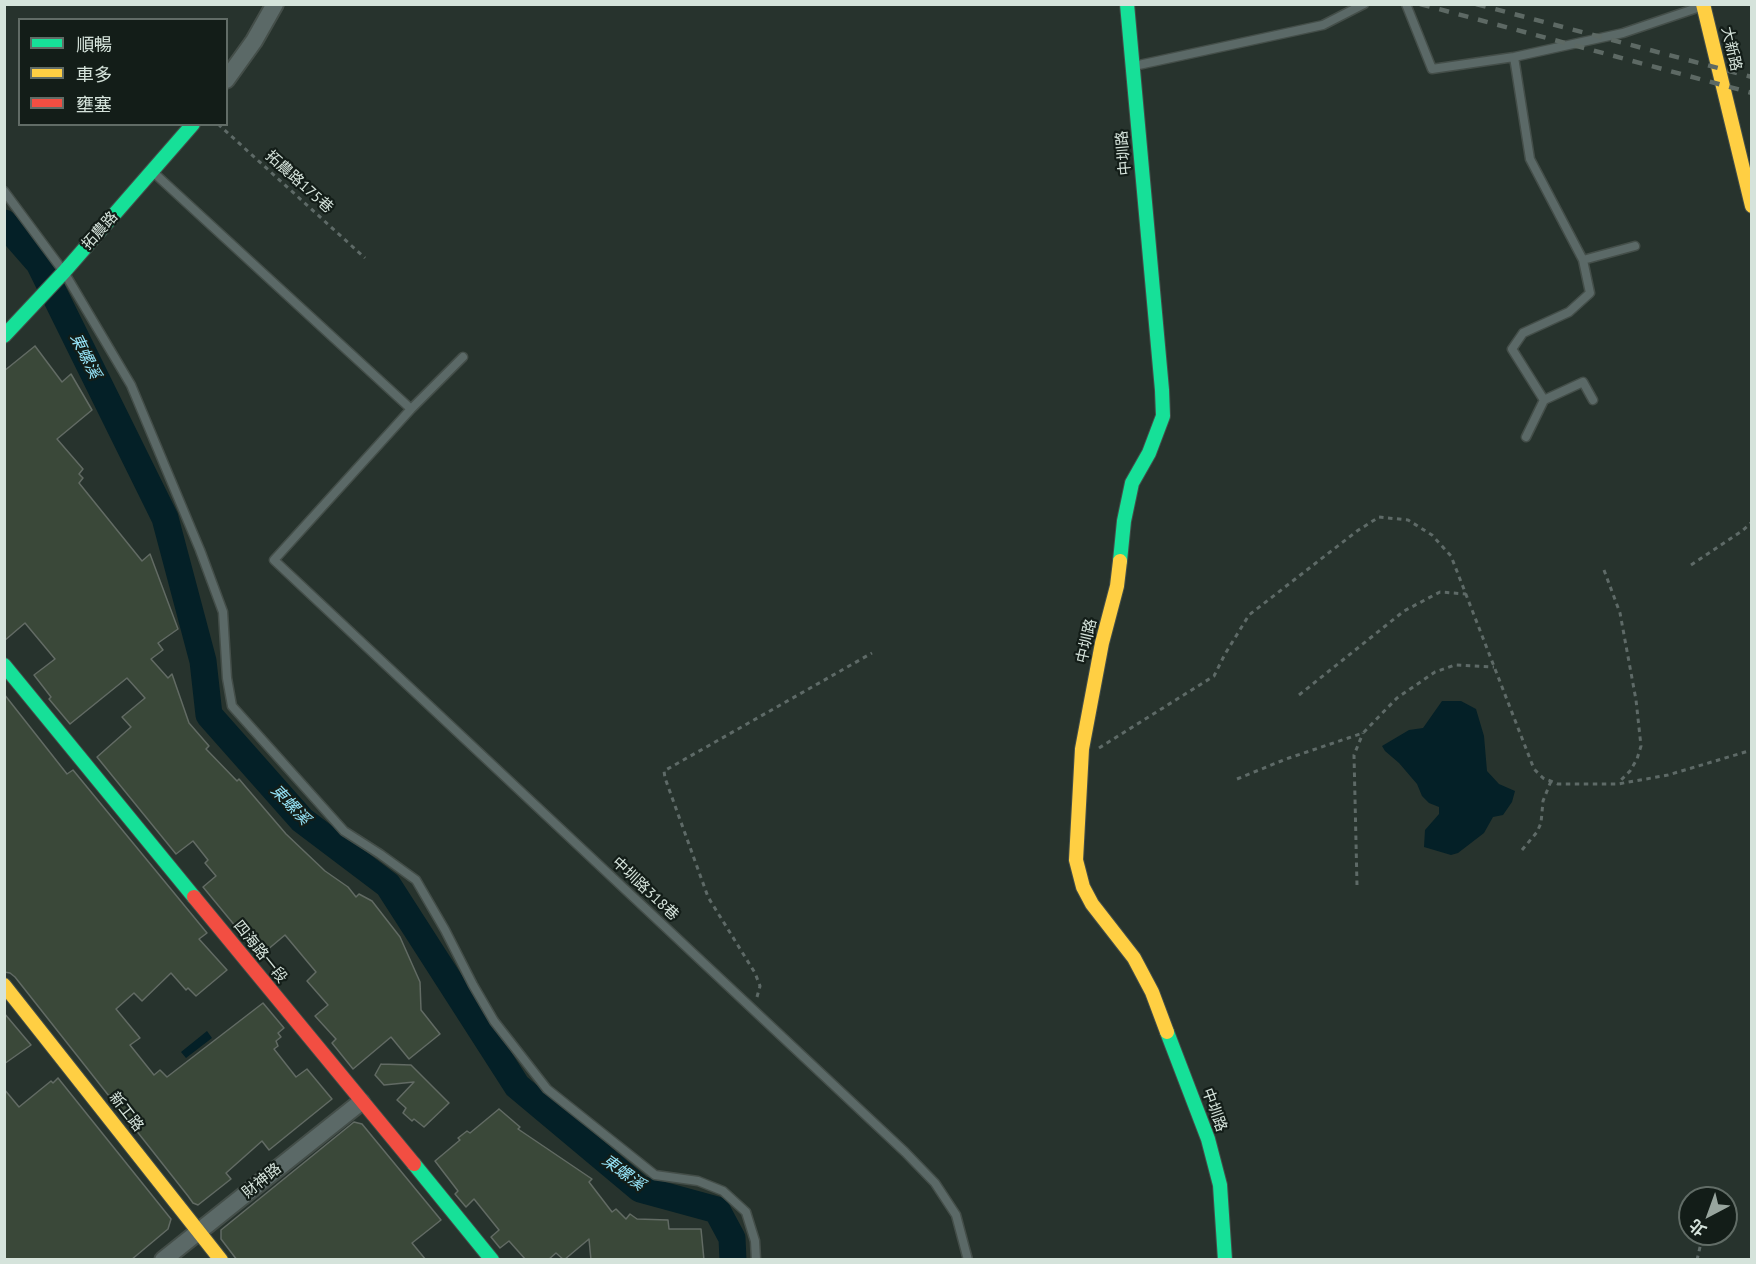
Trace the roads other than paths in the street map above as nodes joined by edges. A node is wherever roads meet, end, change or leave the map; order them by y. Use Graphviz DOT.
graph roads {
  1 [pos="274,4"];
  2 [pos="1127,4"];
  3 [pos="1364,4"];
  4 [pos="1407,4"];
  5 [pos="1703,5"];
  6 [pos="1514,57"];
  7 [pos="1132,66"];
  8 [pos="228,77"];
  9 [pos="192,126"];
  10 [pos="153,172"];
  11 [pos="4,191"];
  12 [pos="1752,206"];
  13 [pos="1635,246"];
  14 [pos="1583,260"];
  15 [pos="64,272"];
  16 [pos="4,336"];
  17 [pos="463,357"];
  18 [pos="1544,399"];
  19 [pos="1593,400"];
  20 [pos="411,409"];
  21 [pos="1526,437"];
  22 [pos="4,665"];
  23 [pos="4,985"];
  24 [pos="361,1102"];
  25 [pos="198,1231"];
  26 [pos="163,1260"];
  27 [pos="221,1260"];
  28 [pos="492,1260"];
  29 [pos="756,1260"];
  30 [pos="968,1260"];
  31 [pos="1225,1260"];
  1 -- 8 [label="street"];
  2 -- 7 [label="street, 中圳路"];
  3 -- 7 [label="lane"];
  4 -- 6 [label="lane"];
  5 -- 6 [label="lane"];
  5 -- 12 [label="street, 大新路"];
  6 -- 14 [label="lane"];
  7 -- 31 [label="street, 中圳路"];
  9 -- 10 [label="street, 拓農路"];
  10 -- 15 [label="street, 拓農路"];
  10 -- 20 [label="lane"];
  11 -- 15 [label="lane"];
  13 -- 14 [label="lane"];
  14 -- 18 [label="lane"];
  15 -- 16 [label="street, 拓農路"];
  15 -- 29 [label="lane"];
  17 -- 20 [label="lane"];
  18 -- 19 [label="lane"];
  18 -- 21 [label="lane"];
  20 -- 30 [label="lane, 中圳路318巷"];
  22 -- 24 [label="street, 四海路一段"];
  23 -- 25 [label="street, 新工路"];
  24 -- 25 [label="street, 財神路"];
  24 -- 28 [label="street, 四海路一段"];
  25 -- 26 [label="street, 財神路"];
  25 -- 27 [label="street, 新工路"];
}
